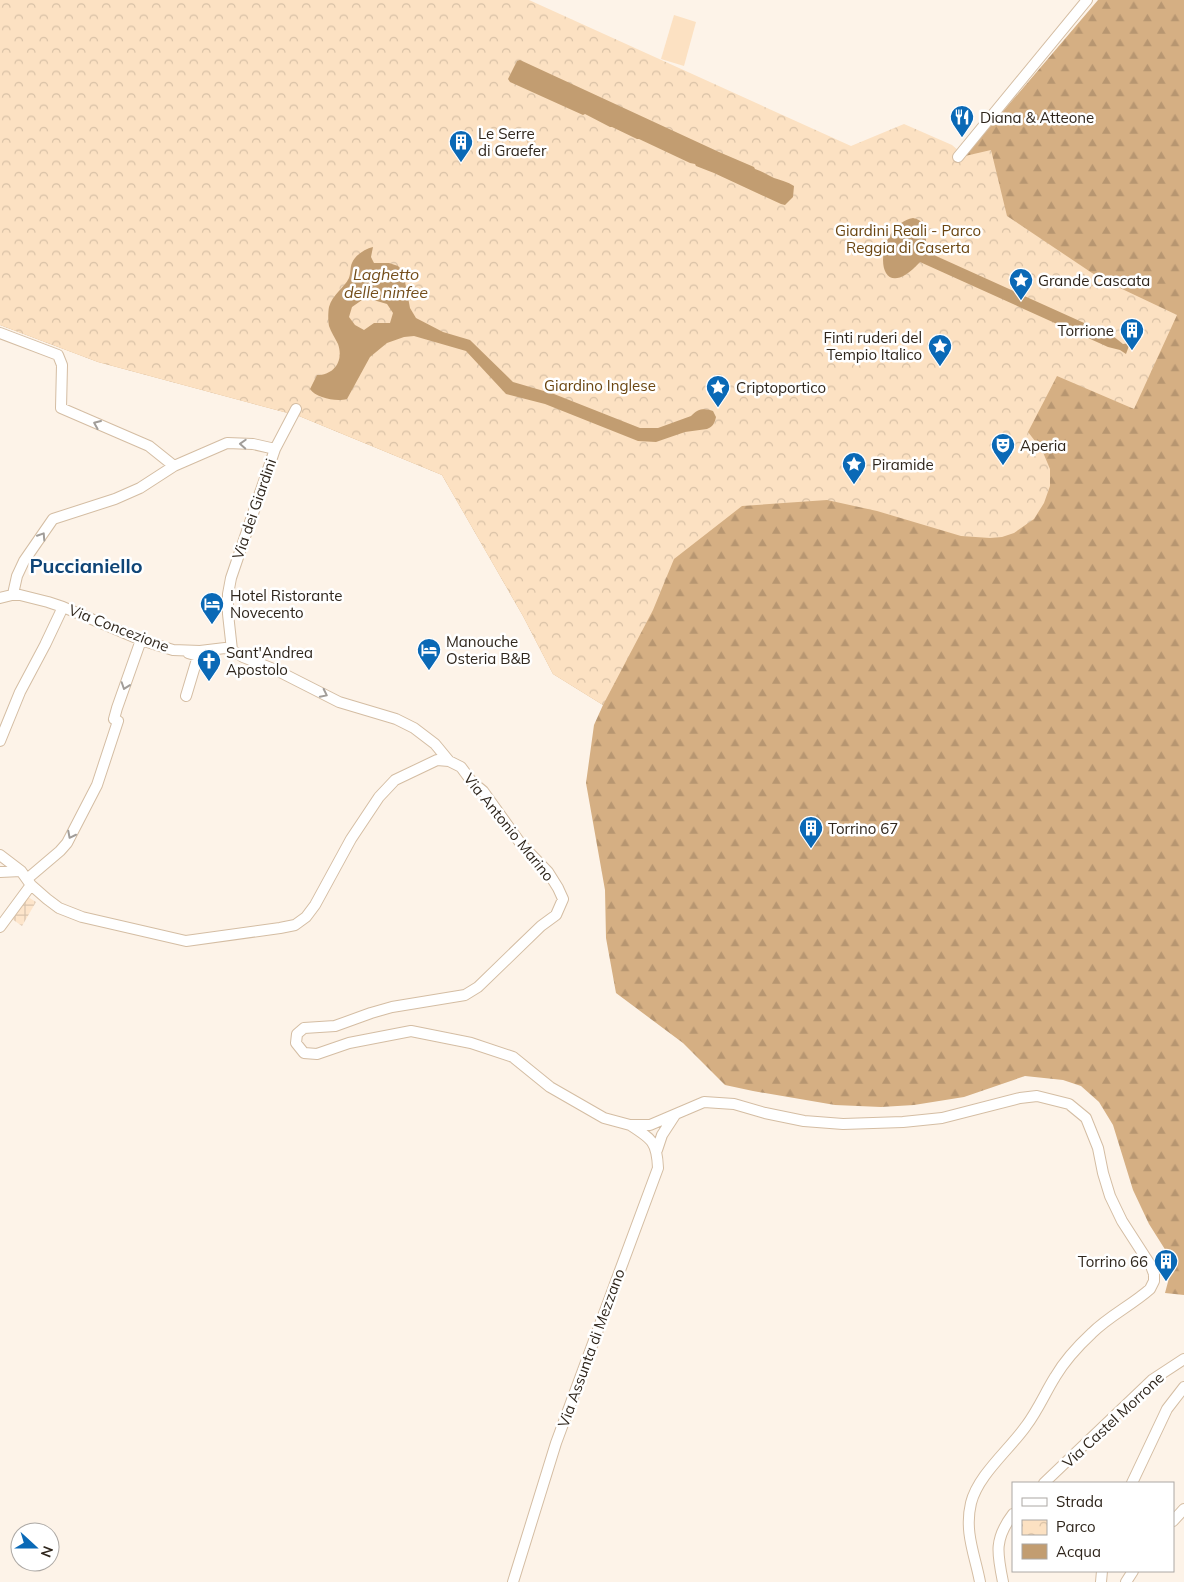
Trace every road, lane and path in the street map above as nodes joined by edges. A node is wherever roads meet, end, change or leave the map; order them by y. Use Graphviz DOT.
graph roads {
  1 [pos="1087,0"];
  2 [pos="958,157"];
  3 [pos="0,333"];
  4 [pos="296,409"];
  5 [pos="275,449"];
  6 [pos="174,466"];
  7 [pos="12,594"];
  8 [pos="0,598"];
  9 [pos="63,607"];
  10 [pos="141,640"];
  11 [pos="232,650"];
  12 [pos="182,651"];
  13 [pos="186,696"];
  14 [pos="0,741"];
  15 [pos="449,761"];
  16 [pos="0,854"];
  17 [pos="0,872"];
  18 [pos="26,878"];
  19 [pos="0,927"];
  20 [pos="678,1112"];
  21 [pos="630,1125"];
  22 [pos="657,1150"];
  23 [pos="1184,1359"];
  24 [pos="1184,1387"];
  25 [pos="1045,1482"];
  26 [pos="1132,1482"];
  27 [pos="1184,1509"];
  28 [pos="1012,1516"];
  29 [pos="1174,1520"];
  30 [pos="513,1582"];
  31 [pos="980,1582"];
  32 [pos="1003,1582"];
  1 -- 2 [label="street"];
  6 -- 3 [label="street, one-way"];
  4 -- 5 [label="street"];
  5 -- 6 [label="street, Via dei Giardini, one-way"];
  5 -- 11 [label="street, Via dei Giardini"];
  7 -- 6 [label="street, Via dei Giardini, one-way"];
  7 -- 8 [label="street, Via Concezione"];
  7 -- 9 [label="street, Via Concezione"];
  9 -- 10 [label="street, Via Concezione"];
  9 -- 14 [label="street"];
  10 -- 12 [label="street, Via Concezione"];
  10 -- 18 [label="street, one-way"];
  11 -- 12 [label="street, Via Concezione"];
  11 -- 15 [label="street, Via Concezione, one-way"];
  12 -- 13 [label="street"];
  15 -- 18 [label="street, Via Antonio Marino"];
  15 -- 21 [label="street, Via Antonio Marino"];
  16 -- 18 [label="street, Via Antonio Marino"];
  17 -- 18 [label="street"];
  18 -- 19 [label="street"];
  20 -- 21 [label="street, Via Antonio Marino"];
  20 -- 22 [label="street"];
  20 -- 31 [label="street"];
  21 -- 22 [label="street"];
  22 -- 30 [label="street, Via Assunta di Mezzano"];
  23 -- 25 [label="street, Via Castel Morrone"];
  24 -- 26 [label="street, Via Castel Morrone"];
  27 -- 29 [label="street"];
  28 -- 32 [label="street"];
}
